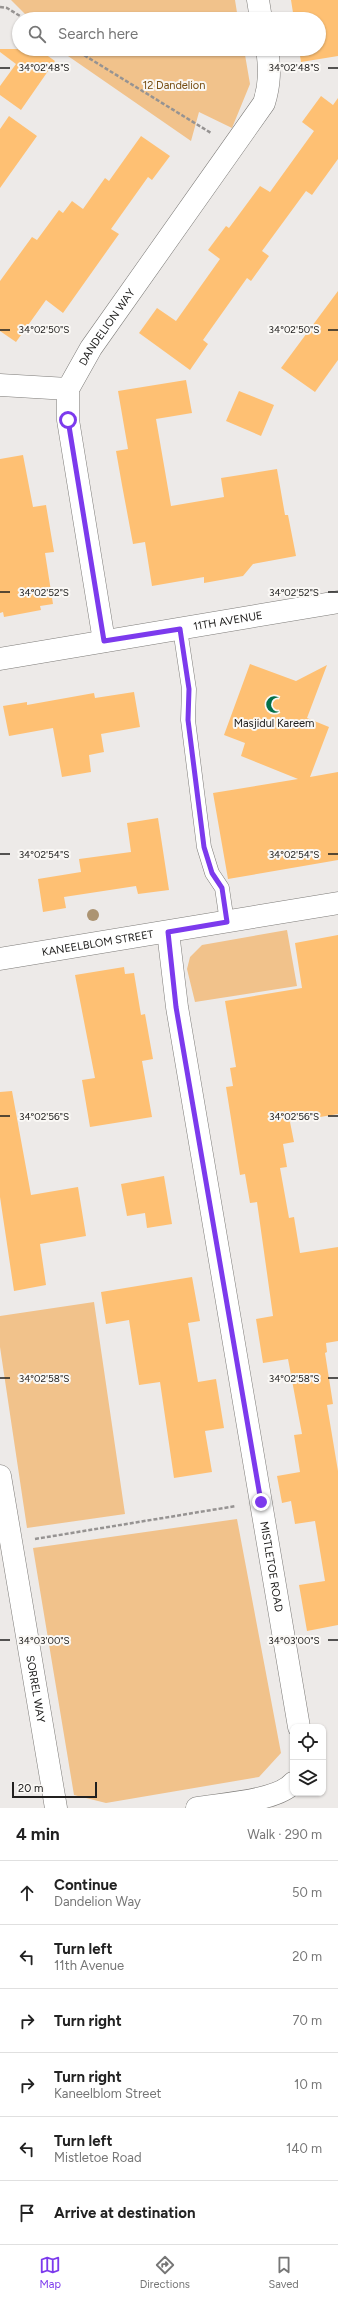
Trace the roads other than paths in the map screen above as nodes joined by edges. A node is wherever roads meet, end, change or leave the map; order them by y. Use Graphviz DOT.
graph roads {
  1 [pos="258,0"];
  2 [pos="260,12"];
  3 [pos="268,56"];
  4 [pos="0,385"];
  5 [pos="68,389"];
  6 [pos="338,602"];
  7 [pos="180,629"];
  8 [pos="104,641"];
  9 [pos="0,659"];
  10 [pos="338,903"];
  11 [pos="227,922"];
  12 [pos="168,932"];
  13 [pos="0,959"];
  14 [pos="0,1476"];
  15 [pos="298,1724"];
  16 [pos="290,1786"];
  17 [pos="56,1808"];
  18 [pos="197,1808"];
  1 -- 2 [label="street"];
  3 -- 5 [label="street, DANDELION WAY"];
  4 -- 5 [label="street"];
  5 -- 8 [label="street, DANDELION WAY"];
  6 -- 7 [label="street, 11TH AVENUE"];
  7 -- 8 [label="street, 11TH AVENUE"];
  7 -- 11 [label="lane"];
  8 -- 9 [label="street, 11TH AVENUE"];
  10 -- 11 [label="street, KANEELBLOM STREET"];
  11 -- 12 [label="street, KANEELBLOM STREET"];
  12 -- 13 [label="street, KANEELBLOM STREET"];
  12 -- 15 [label="street, MISTLETOE ROAD"];
  14 -- 17 [label="street, SORREL WAY"];
  16 -- 18 [label="street"];
}
